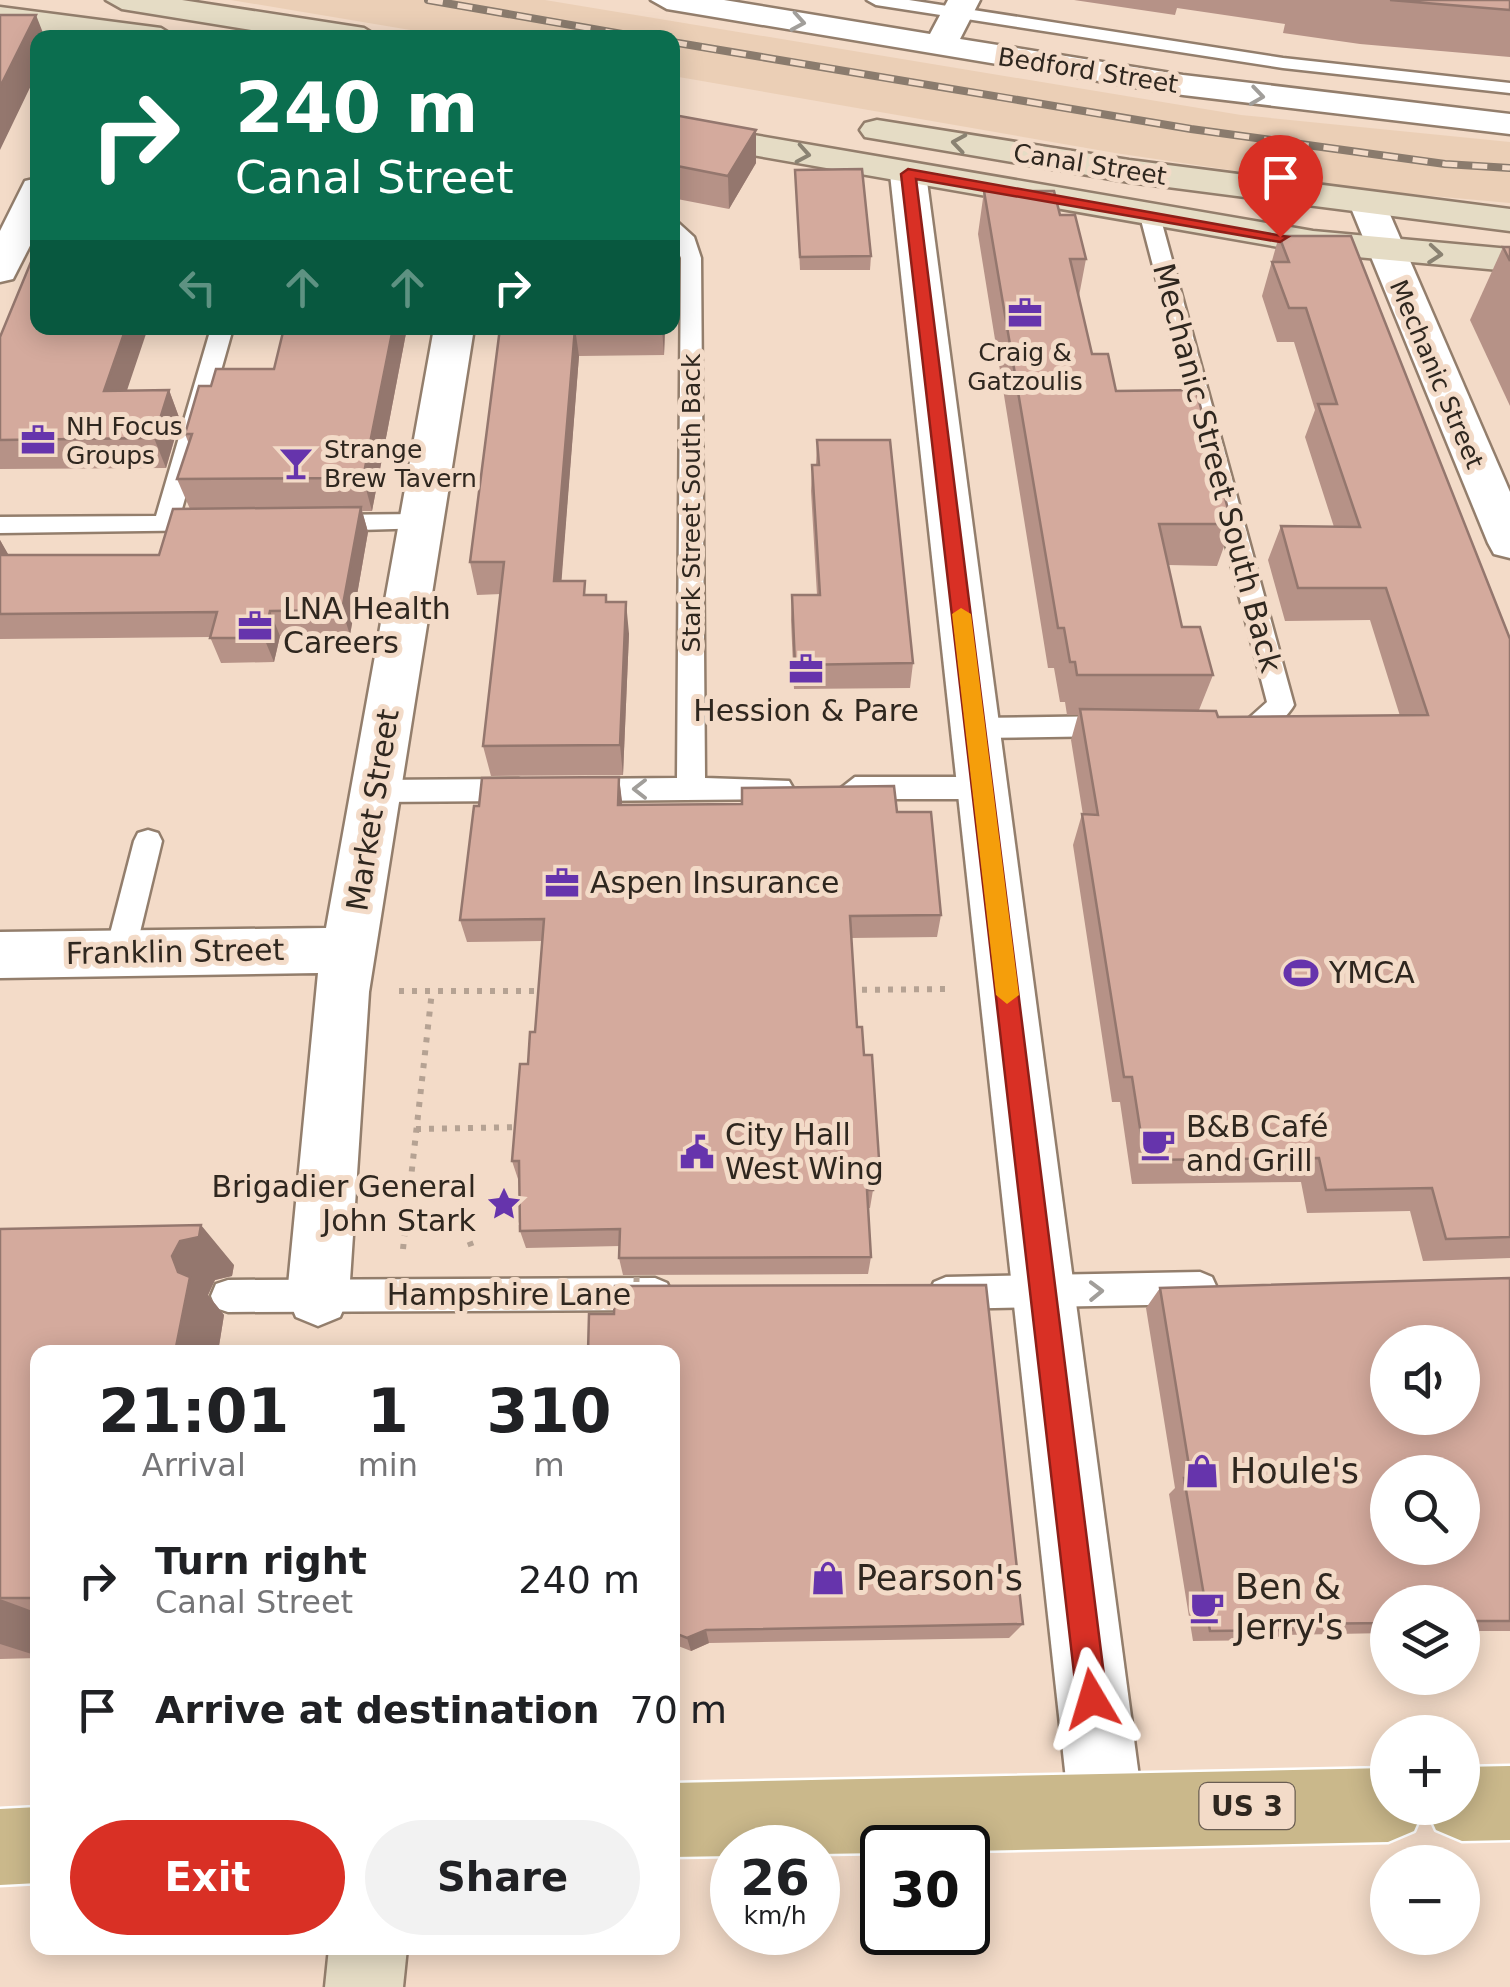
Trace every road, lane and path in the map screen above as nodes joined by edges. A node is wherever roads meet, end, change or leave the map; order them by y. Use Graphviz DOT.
graph roads {
  1 [pos="667,0"];
  2 [pos="876,0"];
  3 [pos="961,7"];
  4 [pos="0,17"];
  5 [pos="113,22"];
  6 [pos="137,30"];
  7 [pos="238,30"];
  8 [pos="940,46"];
  9 [pos="1194,50"];
  10 [pos="1449,83"];
  11 [pos="1182,85"];
  12 [pos="1510,88"];
  13 [pos="1450,120"];
  14 [pos="836,122"];
  15 [pos="1510,124"];
  16 [pos="680,132"];
  17 [pos="908,174"];
  18 [pos="1368,204"];
  19 [pos="30,205"];
  20 [pos="1150,216"];
  21 [pos="1510,220"];
  22 [pos="680,232"];
  23 [pos="1385,250"];
  24 [pos="1510,260"];
  25 [pos="0,271"];
  26 [pos="220,335"];
  27 [pos="453,335"];
  28 [pos="421,522"];
  29 [pos="304,523"];
  30 [pos="166,524"];
  31 [pos="226,524"];
  32 [pos="1506,524"];
  33 [pos="0,525"];
  34 [pos="1144,727"];
  35 [pos="975,728"];
  36 [pos="1218,728"];
  37 [pos="691,788"];
  38 [pos="982,788"];
  39 [pos="376,791"];
  40 [pos="148,841"];
  41 [pos="120,954"];
  42 [pos="0,956"];
  43 [pos="346,971"];
  44 [pos="954,989"];
  45 [pos="838,990"];
  46 [pos="548,991"];
  47 [pos="432,992"];
  48 [pos="522,1127"];
  49 [pos="416,1128"];
  50 [pos="406,1220"];
  51 [pos="637,1264"];
  52 [pos="1224,1287"];
  53 [pos="1044,1292"];
  54 [pos="911,1293"];
  55 [pos="490,1294"];
  56 [pos="680,1294"];
  57 [pos="397,1295"];
  58 [pos="228,1296"];
  59 [pos="318,1296"];
  60 [pos="636,1299"];
  61 [pos="1370,1804"];
  62 [pos="1480,1804"];
  63 [pos="1510,1804"];
  64 [pos="1106,1807"];
  65 [pos="680,1820"];
  66 [pos="30,1845"];
  67 [pos="0,1847"];
  68 [pos="367,1955"];
  69 [pos="364,1987"];
  1 -- 8 [label="street, Bedford Street, one-way"];
  2 -- 3 [label="lane"];
  3 -- 8 [label="street"];
  3 -- 9 [label="lane"];
  4 -- 5 [label="street"];
  5 -- 6 [label="street"];
  5 -- 7 [label="street"];
  8 -- 11 [label="street, Bedford Street"];
  9 -- 10 [label="lane"];
  9 -- 11 [label="lane"];
  10 -- 12 [label="lane"];
  10 -- 13 [label="lane"];
  11 -- 13 [label="street, Bedford Street, one-way"];
  13 -- 15 [label="street, Bedford Street"];
  18 -- 14 [label="street, Canal Street, one-way"];
  16 -- 17 [label="street, Canal Street, one-way"];
  17 -- 20 [label="street, Canal Street"];
  17 -- 35 [label="street"];
  18 -- 21 [label="street, Canal Street"];
  18 -- 23 [label="street, Mechanic Street"];
  19 -- 25 [label="street"];
  20 -- 23 [label="street, Canal Street"];
  20 -- 36 [label="lane, Mechanic Street South Back"];
  22 -- 37 [label="lane, Stark Street South Back"];
  23 -- 24 [label="street, Canal Street, one-way"];
  23 -- 32 [label="street, Mechanic Street"];
  26 -- 30 [label="lane"];
  27 -- 28 [label="street, Market Street"];
  28 -- 29 [label="lane"];
  28 -- 39 [label="street, Market Street"];
  30 -- 31 [label="lane"];
  30 -- 33 [label="lane"];
  34 -- 35 [label="lane"];
  35 -- 38 [label="street"];
  37 -- 38 [label="lane"];
  37 -- 39 [label="lane, one-way"];
  38 -- 53 [label="street"];
  39 -- 43 [label="street, Market Street"];
  40 -- 41 [label="lane"];
  41 -- 42 [label="street, Franklin Street"];
  41 -- 43 [label="street, Franklin Street"];
  43 -- 47 [label="path"];
  43 -- 59 [label="street, Market Street"];
  44 -- 45 [label="path"];
  46 -- 47 [label="path"];
  47 -- 49 [label="path"];
  48 -- 49 [label="path"];
  49 -- 50 [label="path"];
  50 -- 55 [label="path"];
  50 -- 57 [label="path"];
  51 -- 60 [label="path, bridge"];
  53 -- 52 [label="lane, one-way"];
  53 -- 54 [label="lane"];
  53 -- 64 [label="street"];
  55 -- 56 [label="lane, Hampshire Lane"];
  55 -- 57 [label="lane, Hampshire Lane"];
  57 -- 59 [label="lane, Hampshire Lane"];
  58 -- 59 [label="lane, Hampshire Lane"];
  61 -- 64 [label="main road, US 3"];
  62 -- 63 [label="main road"];
  64 -- 65 [label="main road, US 3"];
  66 -- 67 [label="main road"];
  68 -- 69 [label="street"];
}
